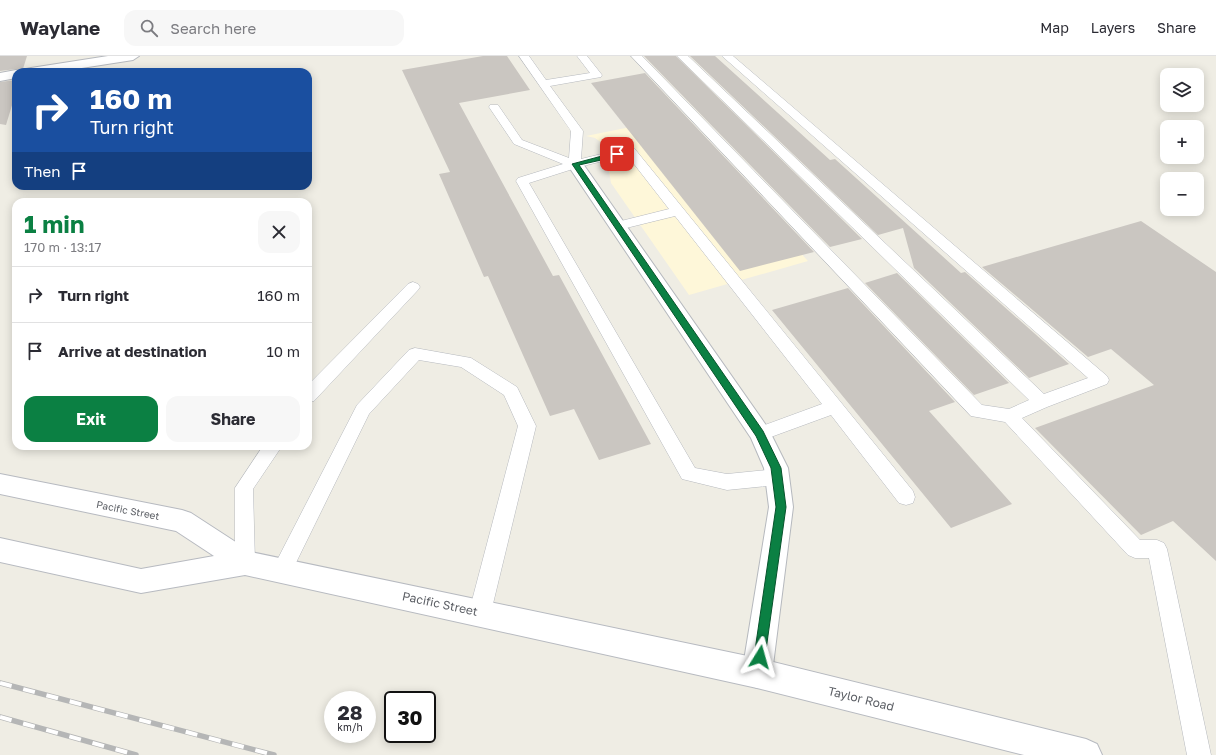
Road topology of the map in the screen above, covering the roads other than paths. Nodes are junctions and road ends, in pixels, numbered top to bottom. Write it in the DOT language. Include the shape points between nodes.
graph roads {
  1 [pos="133,56"];
  2 [pos="524,56"];
  3 [pos="582,56"];
  4 [pos="636,56"];
  5 [pos="682,56"];
  6 [pos="727,56"];
  7 [pos="56,68"];
  8 [pos="12,75"];
  9 [pos="0,77"];
  10 [pos="543,84"];
  11 [pos="494,107"];
  12 [pos="575,164"];
  13 [pos="678,211"];
  14 [pos="618,226"];
  15 [pos="413,287"];
  16 [pos="312,392"];
  17 [pos="1041,402"];
  18 [pos="834,407"];
  19 [pos="1010,416"];
  20 [pos="760,434"];
  21 [pos="270,450"];
  22 [pos="777,477"];
  23 [pos="0,484"];
  24 [pos="906,497"];
  25 [pos="0,550"];
  26 [pos="245,563"];
  27 [pos="282,570"];
  28 [pos="480,612"];
  29 [pos="635,646"];
  30 [pos="757,673"];
  31 [pos="1086,755"];
  32 [pos="1199,755"];
  1 -- 7 [label="main road"];
  2 -- 10 [label="lane"];
  3 -- 10 [label="lane" via="597,74"];
  4 -- 19 [label="lane" via="977,411"];
  5 -- 17 [label="lane"];
  6 -- 17 [label="lane" via="1101,380"];
  8 -- 9 [label="main road"];
  10 -- 12 [label="lane" via="577,131"];
  11 -- 12 [label="lane" via="518,142"];
  12 -- 13 [label="lane" via="630,151"];
  12 -- 14 [label="main road"];
  12 -- 22 [label="lane" via="522,181 689,474 727,482"];
  13 -- 14 [label="lane"];
  13 -- 18 [label="lane"];
  14 -- 20 [label="main road"];
  15 -- 16 [label="lane"];
  17 -- 19 [label="lane"];
  18 -- 20 [label="lane"];
  18 -- 24 [label="lane"];
  19 -- 32 [label="lane" via="1135,549 1157,549"];
  20 -- 22 [label="main road" via="776,468"];
  21 -- 26 [label="lane" via="244,488"];
  22 -- 30 [label="main road" via="781,507"];
  23 -- 26 [label="main road, Pacific Street" via="182,521"];
  25 -- 26 [label="main road, Pacific Street" via="140,581"];
  26 -- 27 [label="main road, Pacific Street"];
  27 -- 28 [label="main road, Pacific Street"];
  27 -- 28 [label="lane" via="363,410 415,354 465,362 511,391 527,426"];
  28 -- 29 [label="main road, Pacific Street"];
  29 -- 30 [label="main road, Taylor Road"];
  30 -- 31 [label="main road, Taylor Road"];
}
